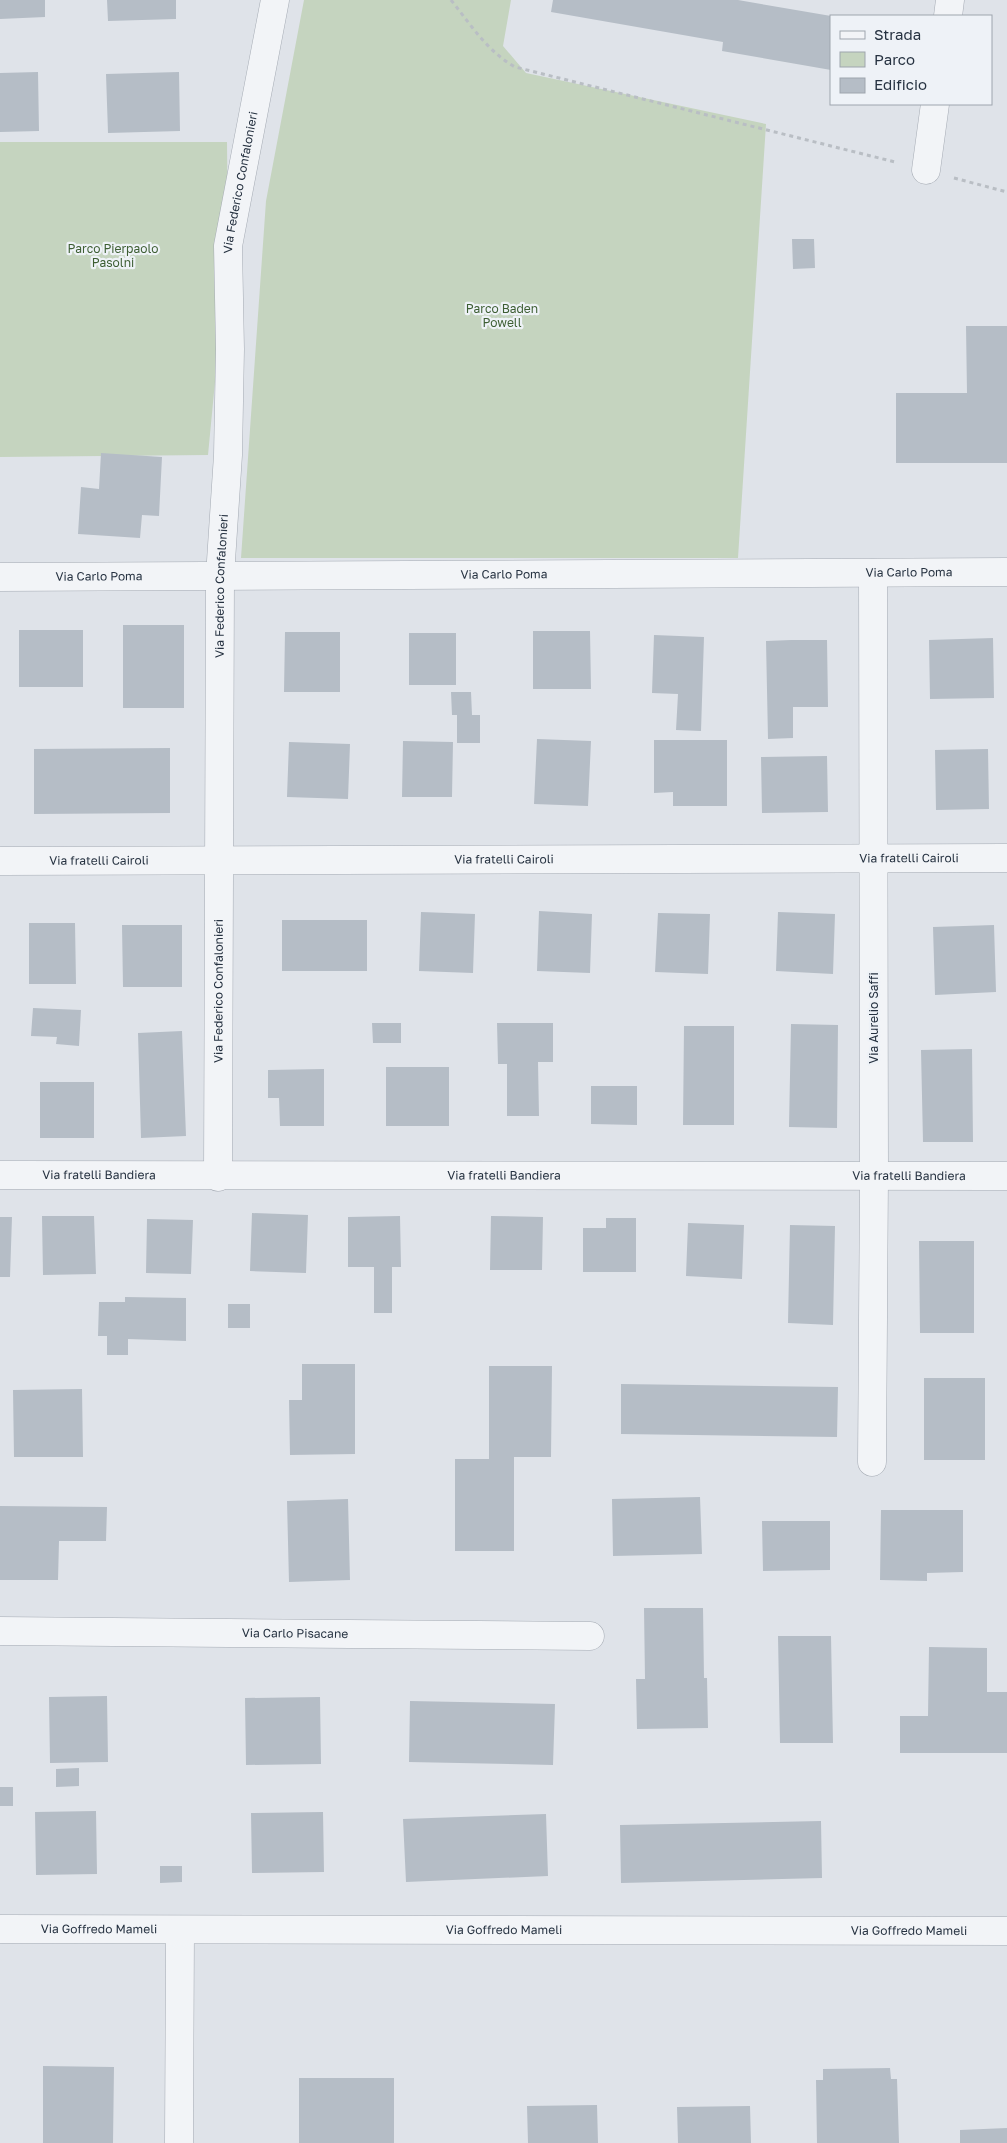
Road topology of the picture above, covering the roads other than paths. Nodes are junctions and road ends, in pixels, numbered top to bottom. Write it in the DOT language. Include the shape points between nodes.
graph roads {
  1 [pos="275,0"];
  2 [pos="950,0"];
  3 [pos="948,15"];
  4 [pos="935,105"];
  5 [pos="926,170"];
  6 [pos="1007,572"];
  7 [pos="873,573"];
  8 [pos="220,576"];
  9 [pos="0,577"];
  10 [pos="874,858"];
  11 [pos="1007,858"];
  12 [pos="220,859"];
  13 [pos="0,861"];
  14 [pos="0,1175"];
  15 [pos="218,1176"];
  16 [pos="874,1176"];
  17 [pos="1007,1176"];
  18 [pos="872,1462"];
  19 [pos="0,1631"];
  20 [pos="590,1636"];
  21 [pos="0,1930"];
  22 [pos="180,1931"];
  23 [pos="1007,1931"];
  24 [pos="178,2143"];
  1 -- 8 [label="street, Via Federico Confalonieri" via="228,246 228,446"];
  2 -- 3 [label="street"];
  4 -- 5 [label="street"];
  6 -- 7 [label="street, Via Carlo Poma"];
  7 -- 8 [label="street, Via Carlo Poma"];
  7 -- 10 [label="street, Via Aurelio Saffi"];
  8 -- 9 [label="street, Via Carlo Poma"];
  8 -- 12 [label="street, Via Federico Confalonieri"];
  10 -- 11 [label="street, Via fratelli Cairoli"];
  10 -- 12 [label="street, Via fratelli Cairoli"];
  10 -- 16 [label="street, Via Aurelio Saffi"];
  12 -- 13 [label="street, Via fratelli Cairoli"];
  12 -- 15 [label="street, Via Federico Confalonieri"];
  14 -- 15 [label="street, Via fratelli Bandiera"];
  15 -- 16 [label="street, Via fratelli Bandiera"];
  16 -- 17 [label="street, Via fratelli Bandiera"];
  16 -- 18 [label="street, Via Aurelio Saffi"];
  19 -- 20 [label="street, Via Carlo Pisacane"];
  21 -- 22 [label="street, Via Goffredo Mameli"];
  22 -- 23 [label="street, Via Goffredo Mameli"];
  22 -- 24 [label="street"];
}
